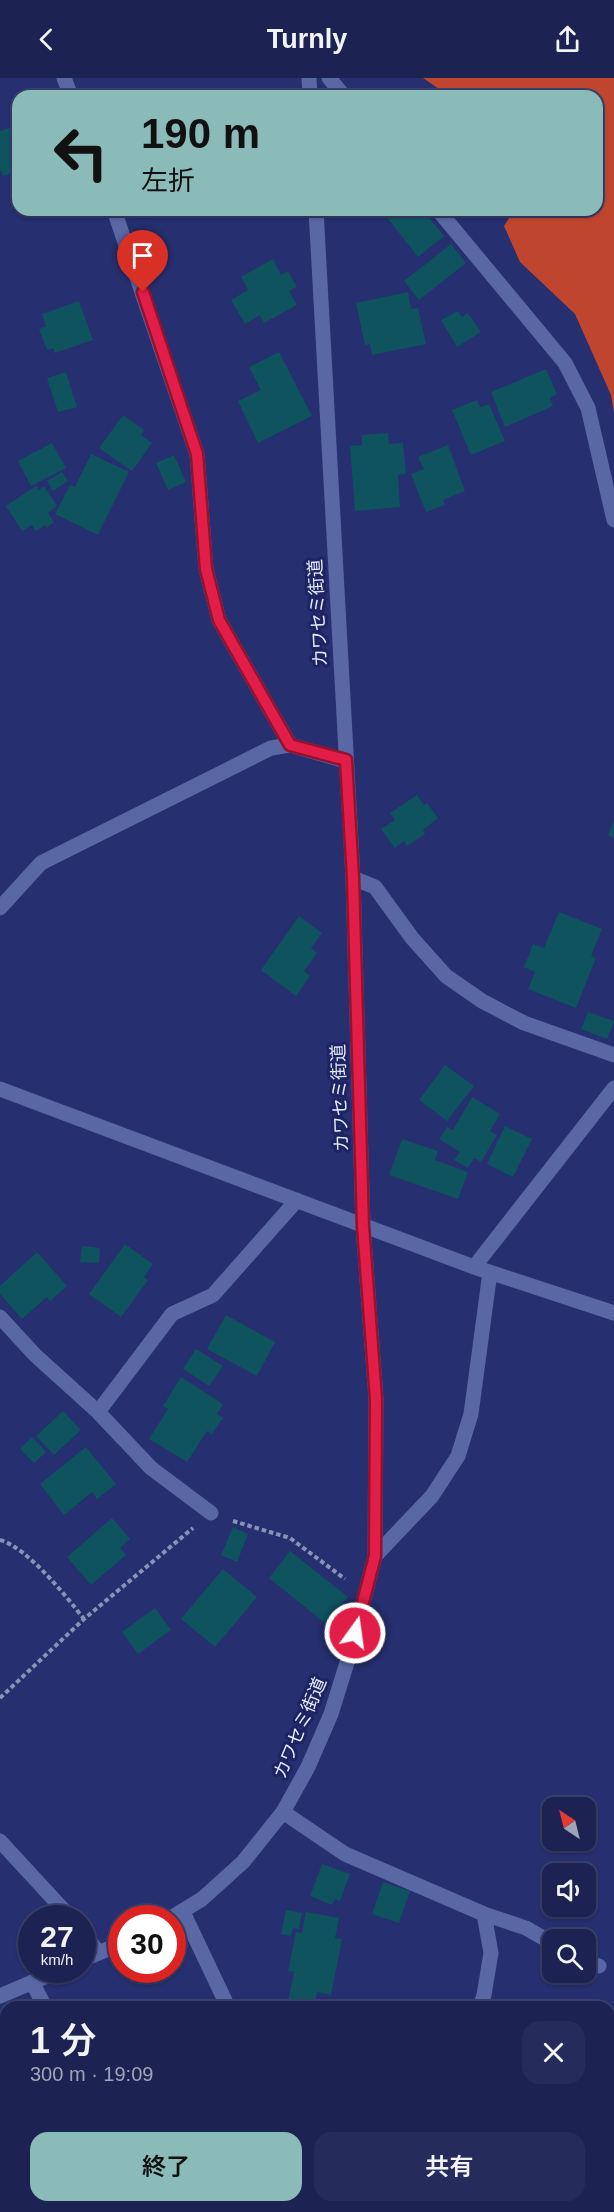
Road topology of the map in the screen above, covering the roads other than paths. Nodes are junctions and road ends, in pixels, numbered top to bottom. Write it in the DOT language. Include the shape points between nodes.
graph roads {
  1 [pos="329,78"];
  2 [pos="339,90"];
  3 [pos="116,216"];
  4 [pos="316,216"];
  5 [pos="443,216"];
  6 [pos="614,520"];
  7 [pos="290,745"];
  8 [pos="346,760"];
  9 [pos="353,878"];
  10 [pos="0,908"];
  11 [pos="614,1055"];
  12 [pos="614,1088"];
  13 [pos="0,1089"];
  14 [pos="297,1200"];
  15 [pos="363,1226"];
  16 [pos="474,1267"];
  17 [pos="490,1272"];
  18 [pos="614,1313"];
  19 [pos="0,1317"];
  20 [pos="98,1412"];
  21 [pos="211,1514"];
  22 [pos="375,1556"];
  23 [pos="283,1812"];
  24 [pos="0,1840"];
  25 [pos="59,1905"];
  26 [pos="186,1909"];
  27 [pos="484,1914"];
  28 [pos="186,1931"];
  29 [pos="542,1937"];
  30 [pos="96,1949"];
  31 [pos="108,1949"];
  32 [pos="99,1953"];
  33 [pos="96,1954"];
  34 [pos="30,1983"];
  35 [pos="33,1983"];
  36 [pos="0,1996"];
  37 [pos="42,2001"];
  38 [pos="225,2001"];
  39 [pos="482,2001"];
  1 -- 2 [label="street"];
  3 -- 7 [label="street" via="197,454 206,569 219,620"];
  4 -- 8 [label="street, カワセミ街道"];
  5 -- 6 [label="street" via="565,363 588,408"];
  7 -- 8 [label="street"];
  7 -- 10 [label="street" via="271,748 41,863"];
  8 -- 9 [label="street, カワセミ街道"];
  9 -- 11 [label="street" via="375,887 446,976 482,1001 524,1023"];
  9 -- 15 [label="street, カワセミ街道"];
  12 -- 16 [label="street"];
  13 -- 14 [label="street"];
  14 -- 15 [label="street"];
  14 -- 20 [label="street" via="213,1295 172,1314"];
  15 -- 16 [label="street"];
  15 -- 22 [label="street, カワセミ街道" via="376,1399"];
  16 -- 17 [label="street"];
  17 -- 18 [label="street"];
  17 -- 22 [label="street" via="471,1414 458,1456 432,1496"];
  19 -- 20 [label="street"];
  20 -- 21 [label="street" via="151,1468"];
  22 -- 23 [label="street, カワセミ街道" via="331,1714"];
  23 -- 26 [label="street, カワセミ街道" via="243,1862"];
  23 -- 27 [label="street" via="345,1854"];
  24 -- 25 [label="street"];
  27 -- 29 [label="street"];
  27 -- 39 [label="street" via="491,1953"];
  28 -- 38 [label="street"];
  30 -- 32 [label="street"];
  31 -- 32 [label="street"];
  32 -- 33 [label="street"];
  34 -- 36 [label="street"];
  35 -- 37 [label="street"];
}
